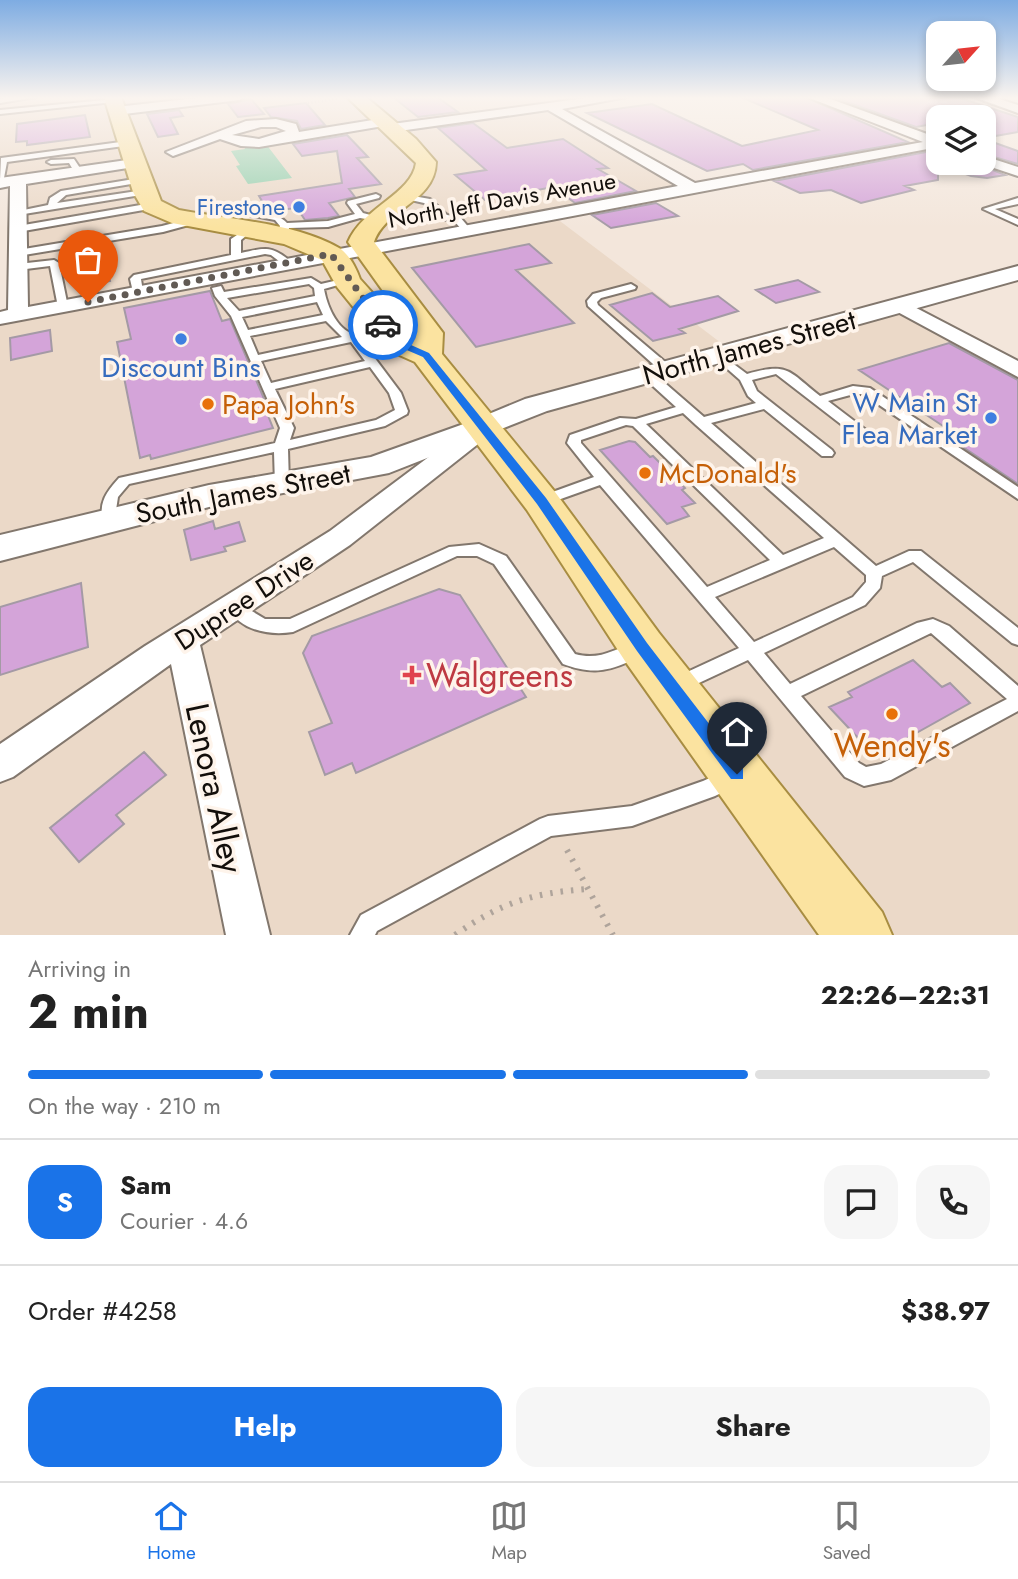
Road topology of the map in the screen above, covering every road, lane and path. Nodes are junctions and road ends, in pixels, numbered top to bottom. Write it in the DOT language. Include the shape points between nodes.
graph roads {
  1 [pos="133,141"];
  2 [pos="208,141"];
  3 [pos="239,141"];
  4 [pos="260,141"];
  5 [pos="406,141"];
  6 [pos="610,141"];
  7 [pos="254,143"];
  8 [pos="926,145"];
  9 [pos="996,164"];
  10 [pos="146,167"];
  11 [pos="1018,172"];
  12 [pos="5,178"];
  13 [pos="693,188"];
  14 [pos="376,196"];
  15 [pos="405,196"];
  16 [pos="1018,201"];
  17 [pos="367,217"];
  18 [pos="18,220"];
  19 [pos="193,221"];
  20 [pos="1018,222"];
  21 [pos="251,223"];
  22 [pos="46,224"];
  23 [pos="467,230"];
  24 [pos="283,231"];
  25 [pos="58,246"];
  26 [pos="364,248"];
  27 [pos="331,254"];
  28 [pos="236,257"];
  29 [pos="18,260"];
  30 [pos="287,263"];
  31 [pos="1018,273"];
  32 [pos="213,277"];
  33 [pos="347,281"];
  34 [pos="631,287"];
  35 [pos="138,292"];
  36 [pos="319,293"];
  37 [pos="220,296"];
  38 [pos="901,306"];
  39 [pos="63,307"];
  40 [pos="236,315"];
  41 [pos="9,317"];
  42 [pos="330,317"];
  43 [pos="389,332"];
  44 [pos="244,334"];
  45 [pos="355,338"];
  46 [pos="426,355"];
  47 [pos="719,356"];
  48 [pos="254,359"];
  49 [pos="372,363"];
  50 [pos="1018,370"];
  51 [pos="657,372"];
  52 [pos="745,378"];
  53 [pos="268,387"];
  54 [pos="819,400"];
  55 [pos="765,404"];
  56 [pos="685,408"];
  57 [pos="701,422"];
  58 [pos="637,423"];
  59 [pos="483,428"];
  60 [pos="869,439"];
  61 [pos="281,446"];
  62 [pos="827,453"];
  63 [pos="603,479"];
  64 [pos="282,485"];
  65 [pos="1018,494"];
  66 [pos="541,501"];
  67 [pos="109,519"];
  68 [pos="835,540"];
  69 [pos="0,548"];
  70 [pos="781,562"];
  71 [pos="874,573"];
  72 [pos="704,595"];
  73 [pos="235,607"];
  74 [pos="1018,638"];
  75 [pos="183,641"];
  76 [pos="642,647"];
  77 [pos="753,650"];
  78 [pos="672,687"];
  79 [pos="789,693"];
  80 [pos="1018,697"];
  81 [pos="1018,702"];
  82 [pos="0,765"];
  83 [pos="737,774"];
  84 [pos="567,850"];
  85 [pos="587,888"];
  86 [pos="248,935"];
  87 [pos="362,935"];
  88 [pos="455,935"];
  89 [pos="612,935"];
  90 [pos="859,935"];
  1 -- 10 [label="main road"];
  2 -- 10 [label="street"];
  3 -- 7 [label="street"];
  4 -- 7 [label="street"];
  5 -- 15 [label="main road" via="427,168"];
  6 -- 13 [label="street"];
  7 -- 10 [label="street"];
  8 -- 13 [label="street, North Jeff Davis Avenue"];
  9 -- 11 [label="street"];
  10 -- 12 [label="street"];
  10 -- 12 [label="lane" via="21,157 4,160"];
  10 -- 18 [label="lane"];
  10 -- 19 [label="main road" via="172,216"];
  10 -- 22 [label="lane"];
  12 -- 18 [label="street"];
  13 -- 23 [label="street, North Jeff Davis Avenue"];
  14 -- 17 [label="lane" via="351,203"];
  15 -- 17 [label="main road"];
  15 -- 23 [label="lane" via="427,201"];
  16 -- 20 [label="lane" via="987,209"];
  17 -- 24 [label="lane"];
  17 -- 26 [label="main road"];
  18 -- 22 [label="lane"];
  18 -- 29 [label="street"];
  19 -- 21 [label="main road"];
  19 -- 25 [label="lane"];
  21 -- 24 [label="main road"];
  21 -- 28 [label="lane" via="236,239"];
  22 -- 25 [label="lane" via="48,244"];
  23 -- 26 [label="street, North Jeff Davis Avenue"];
  24 -- 27 [label="main road"];
  25 -- 29 [label="lane"];
  26 -- 27 [label="street, North Jeff Davis Avenue"];
  26 -- 46 [label="main road" via="428,333"];
  27 -- 30 [label="street, North Jeff Davis Avenue"];
  27 -- 33 [label="main road"];
  28 -- 30 [label="lane" via="274,252"];
  28 -- 35 [label="lane" via="138,276"];
  29 -- 39 [label="lane" via="54,262"];
  29 -- 41 [label="street"];
  30 -- 32 [label="street, North Jeff Davis Avenue"];
  31 -- 38 [label="street, North James Street"];
  32 -- 35 [label="street, North Jeff Davis Avenue"];
  32 -- 37 [label="lane"];
  33 -- 36 [label="lane"];
  33 -- 43 [label="main road"];
  34 -- 51 [label="lane" via="597,296 593,306"];
  35 -- 39 [label="street, North Jeff Davis Avenue"];
  36 -- 37 [label="lane" via="311,281"];
  36 -- 40 [label="lane"];
  36 -- 42 [label="lane"];
  37 -- 40 [label="lane"];
  38 -- 47 [label="street, North James Street"];
  38 -- 50 [label="street"];
  39 -- 41 [label="street, North Jeff Davis Avenue"];
  40 -- 44 [label="lane"];
  42 -- 44 [label="lane"];
  42 -- 45 [label="lane" via="336,329"];
  43 -- 45 [label="lane"];
  43 -- 46 [label="main road" via="399,343"];
  44 -- 48 [label="lane"];
  45 -- 48 [label="lane"];
  45 -- 49 [label="lane"];
  46 -- 59 [label="main road"];
  47 -- 51 [label="street, North James Street"];
  47 -- 52 [label="lane"];
  48 -- 53 [label="lane"];
  49 -- 53 [label="lane"];
  49 -- 61 [label="lane" via="395,393 402,411 380,423"];
  51 -- 56 [label="lane"];
  51 -- 59 [label="street, North James Street" via="536,405"];
  52 -- 54 [label="lane" via="777,370"];
  52 -- 55 [label="lane" via="746,386"];
  53 -- 61 [label="lane" via="287,428"];
  54 -- 60 [label="lane"];
  54 -- 65 [label="lane" via="866,391"];
  55 -- 57 [label="lane"];
  55 -- 62 [label="lane"];
  56 -- 57 [label="lane"];
  56 -- 58 [label="lane"];
  57 -- 68 [label="lane"];
  58 -- 63 [label="lane" via="625,421 594,429 579,435 574,443"];
  58 -- 70 [label="lane"];
  59 -- 64 [label="street, South James Street" via="377,466"];
  59 -- 66 [label="main road"];
  59 -- 73 [label="street, Dupree Drive" via="340,538"];
  61 -- 64 [label="lane"];
  61 -- 67 [label="lane" via="124,481 111,496"];
  63 -- 66 [label="lane"];
  63 -- 72 [label="lane"];
  64 -- 67 [label="street, South James Street"];
  66 -- 76 [label="main road"];
  67 -- 69 [label="street, South James Street"];
  68 -- 70 [label="lane"];
  68 -- 71 [label="lane"];
  70 -- 72 [label="lane"];
  71 -- 74 [label="lane" via="915,555"];
  71 -- 77 [label="lane" via="874,584 859,601"];
  72 -- 77 [label="lane"];
  73 -- 75 [label="street, Dupree Drive"];
  73 -- 76 [label="lane" via="258,625 293,625 455,551 479,550 500,560 569,659 587,666 603,665"];
  75 -- 82 [label="street, Dupree Drive"];
  75 -- 86 [label="street, Lenora Alley"];
  76 -- 78 [label="main road"];
  77 -- 78 [label="lane"];
  77 -- 79 [label="lane"];
  78 -- 83 [label="main road"];
  79 -- 80 [label="lane" via="933,626"];
  79 -- 81 [label="lane" via="864,778 884,773"];
  83 -- 87 [label="lane" via="632,816 548,826 369,923"];
  83 -- 90 [label="main road"];
  84 -- 85 [label="path"];
  85 -- 88 [label="path" via="530,893 487,911"];
  85 -- 89 [label="path"];
}
